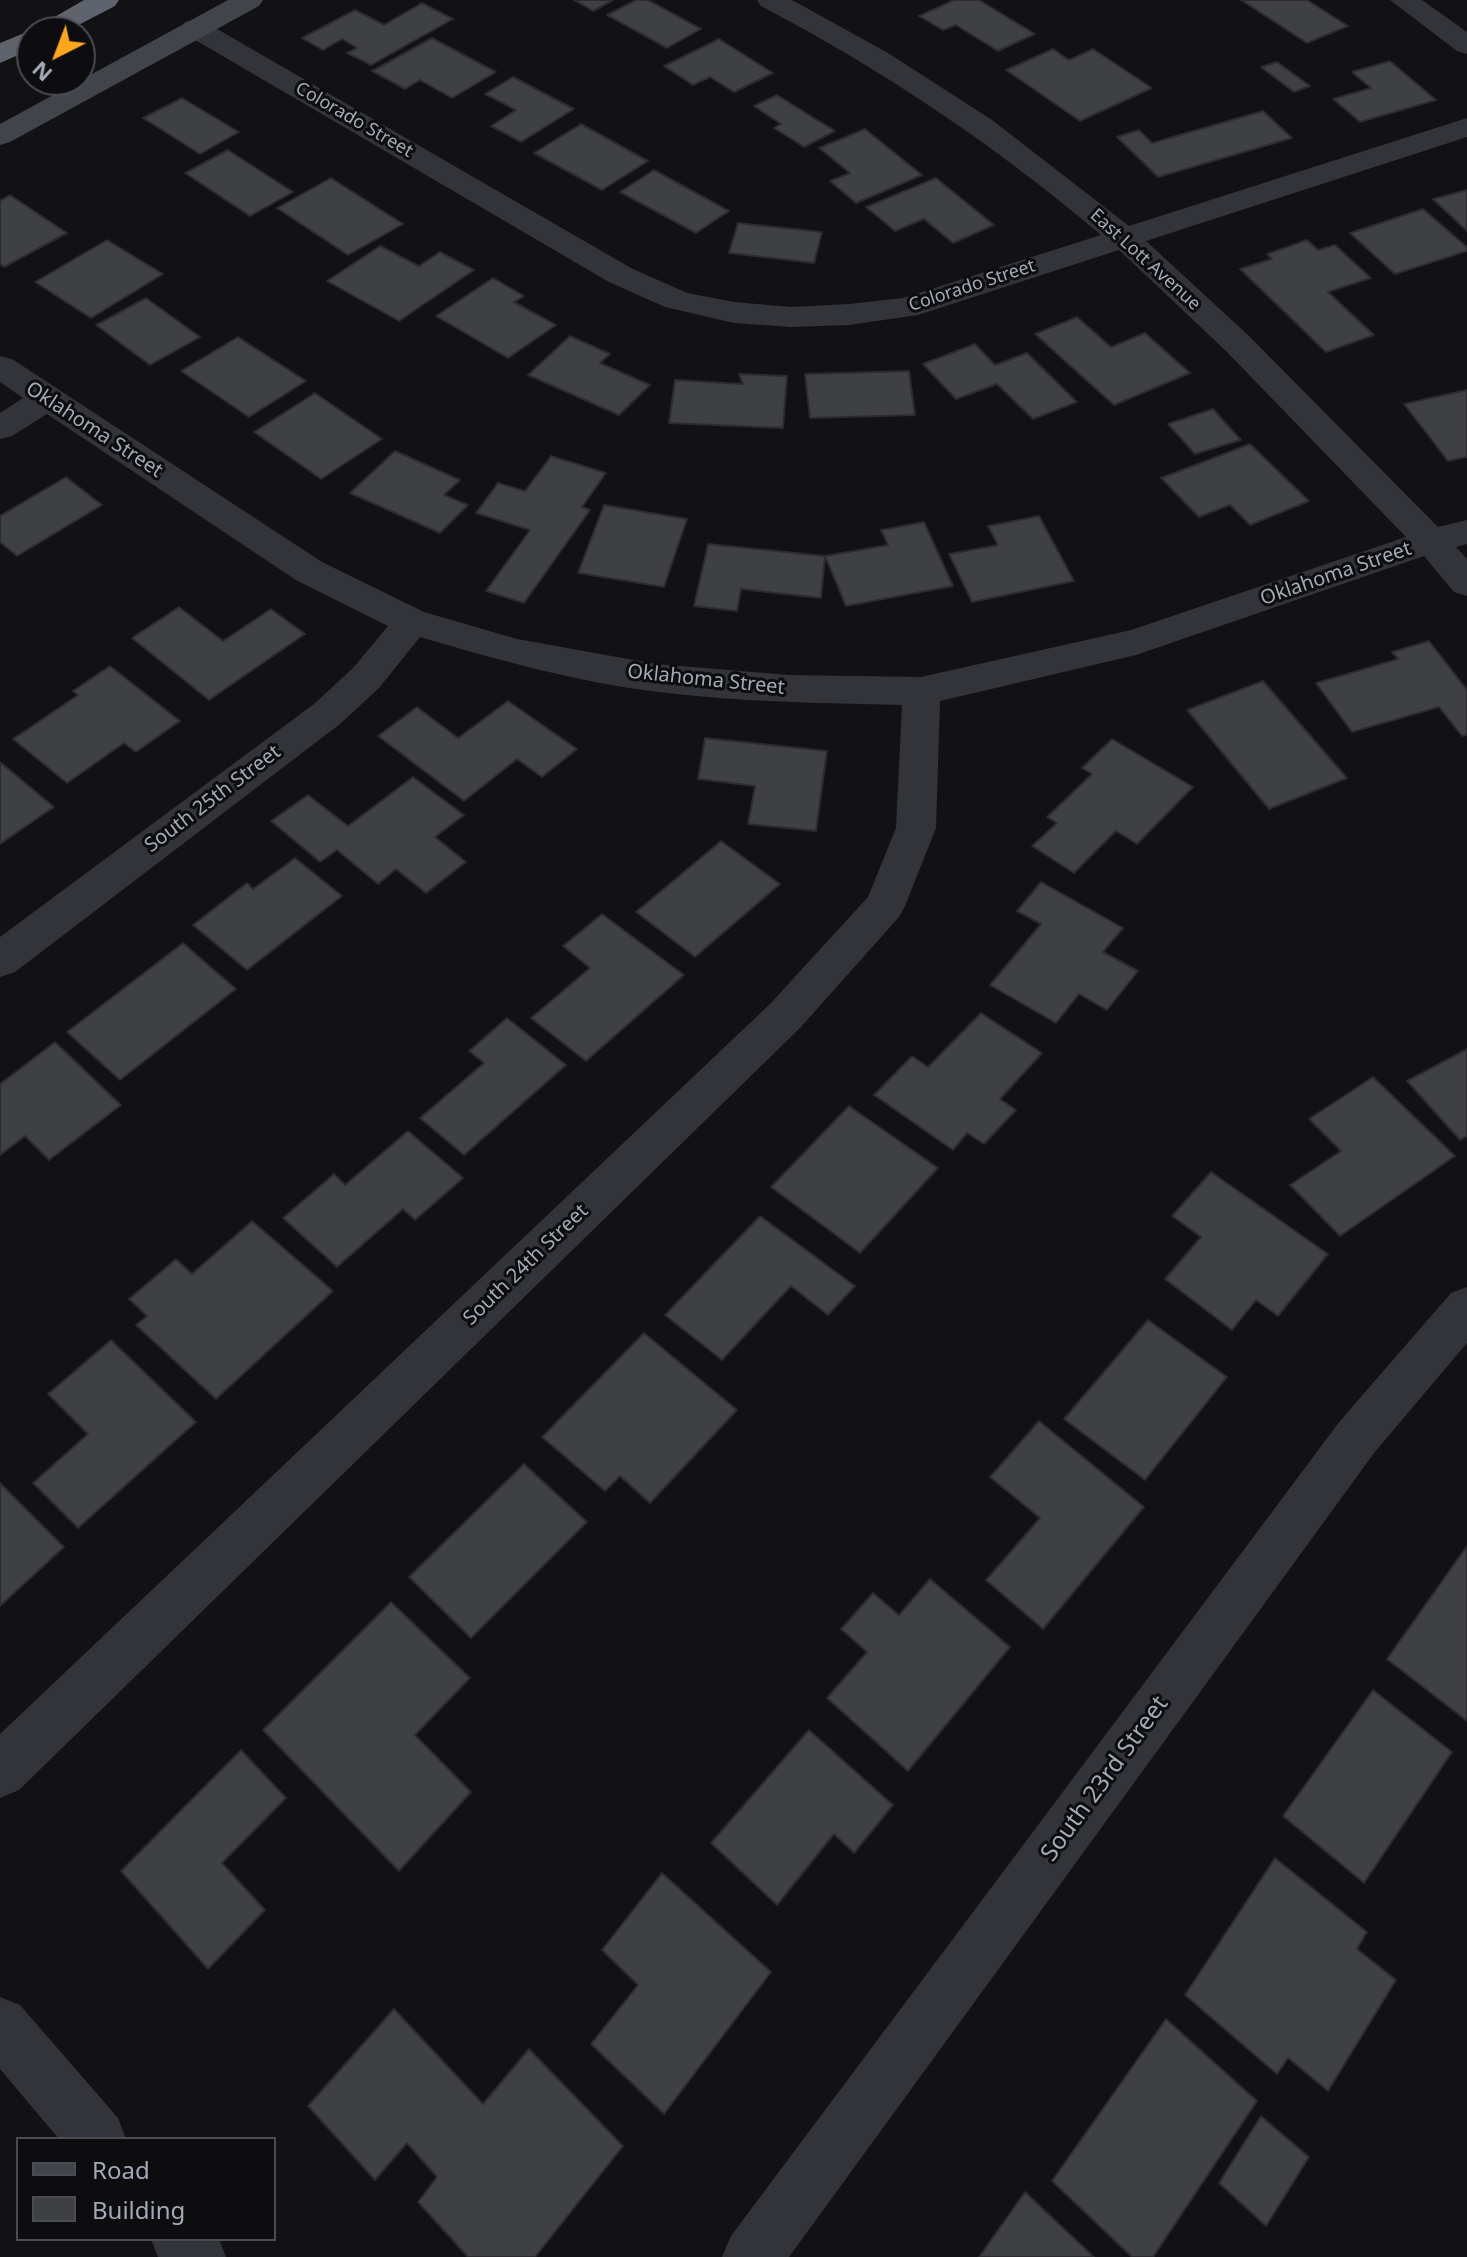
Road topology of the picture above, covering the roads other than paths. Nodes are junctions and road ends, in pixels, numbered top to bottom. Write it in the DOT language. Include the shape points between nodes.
graph roads {
  1 [pos="105,0"];
  2 [pos="249,0"];
  3 [pos="771,0"];
  4 [pos="1404,0"];
  5 [pos="74,16"];
  6 [pos="195,28"];
  7 [pos="1467,45"];
  8 [pos="1467,127"];
  9 [pos="0,136"];
  10 [pos="1122,236"];
  11 [pos="0,367"];
  12 [pos="46,399"];
  13 [pos="0,428"];
  14 [pos="1467,532"];
  15 [pos="1431,541"];
  16 [pos="1467,583"];
  17 [pos="412,622"];
  18 [pos="921,691"];
  19 [pos="0,960"];
  20 [pos="1467,1308"];
  21 [pos="0,1771"];
  22 [pos="0,2025"];
  23 [pos="95,2137"];
  24 [pos="183,2241"];
  25 [pos="196,2257"];
  26 [pos="752,2257"];
  1 -- 5 [label="highway"];
  2 -- 6 [label="street"];
  3 -- 10 [label="street, East Lott Avenue" via="935,95"];
  4 -- 7 [label="street"];
  6 -- 9 [label="street"];
  6 -- 10 [label="street, Colorado Street" via="620,275 674,300 737,314 837,317 907,308"];
  8 -- 10 [label="street, Colorado Street"];
  10 -- 15 [label="street, East Lott Avenue"];
  11 -- 12 [label="street, Oklahoma Street"];
  12 -- 13 [label="street"];
  12 -- 17 [label="street, Oklahoma Street" via="309,571"];
  14 -- 15 [label="street, Oklahoma Street"];
  15 -- 16 [label="street, East Lott Avenue"];
  15 -- 18 [label="street, Oklahoma Street" via="1136,642"];
  17 -- 18 [label="street, Oklahoma Street" via="517,652 656,678 789,689"];
  17 -- 19 [label="street, South 25th Street" via="366,678 327,714"];
  18 -- 21 [label="street, South 24th Street" via="916,828 885,906 785,1016"];
  20 -- 26 [label="street, South 23rd Street" via="1357,1437"];
  22 -- 23 [label="street"];
  24 -- 25 [label="street"];
}
